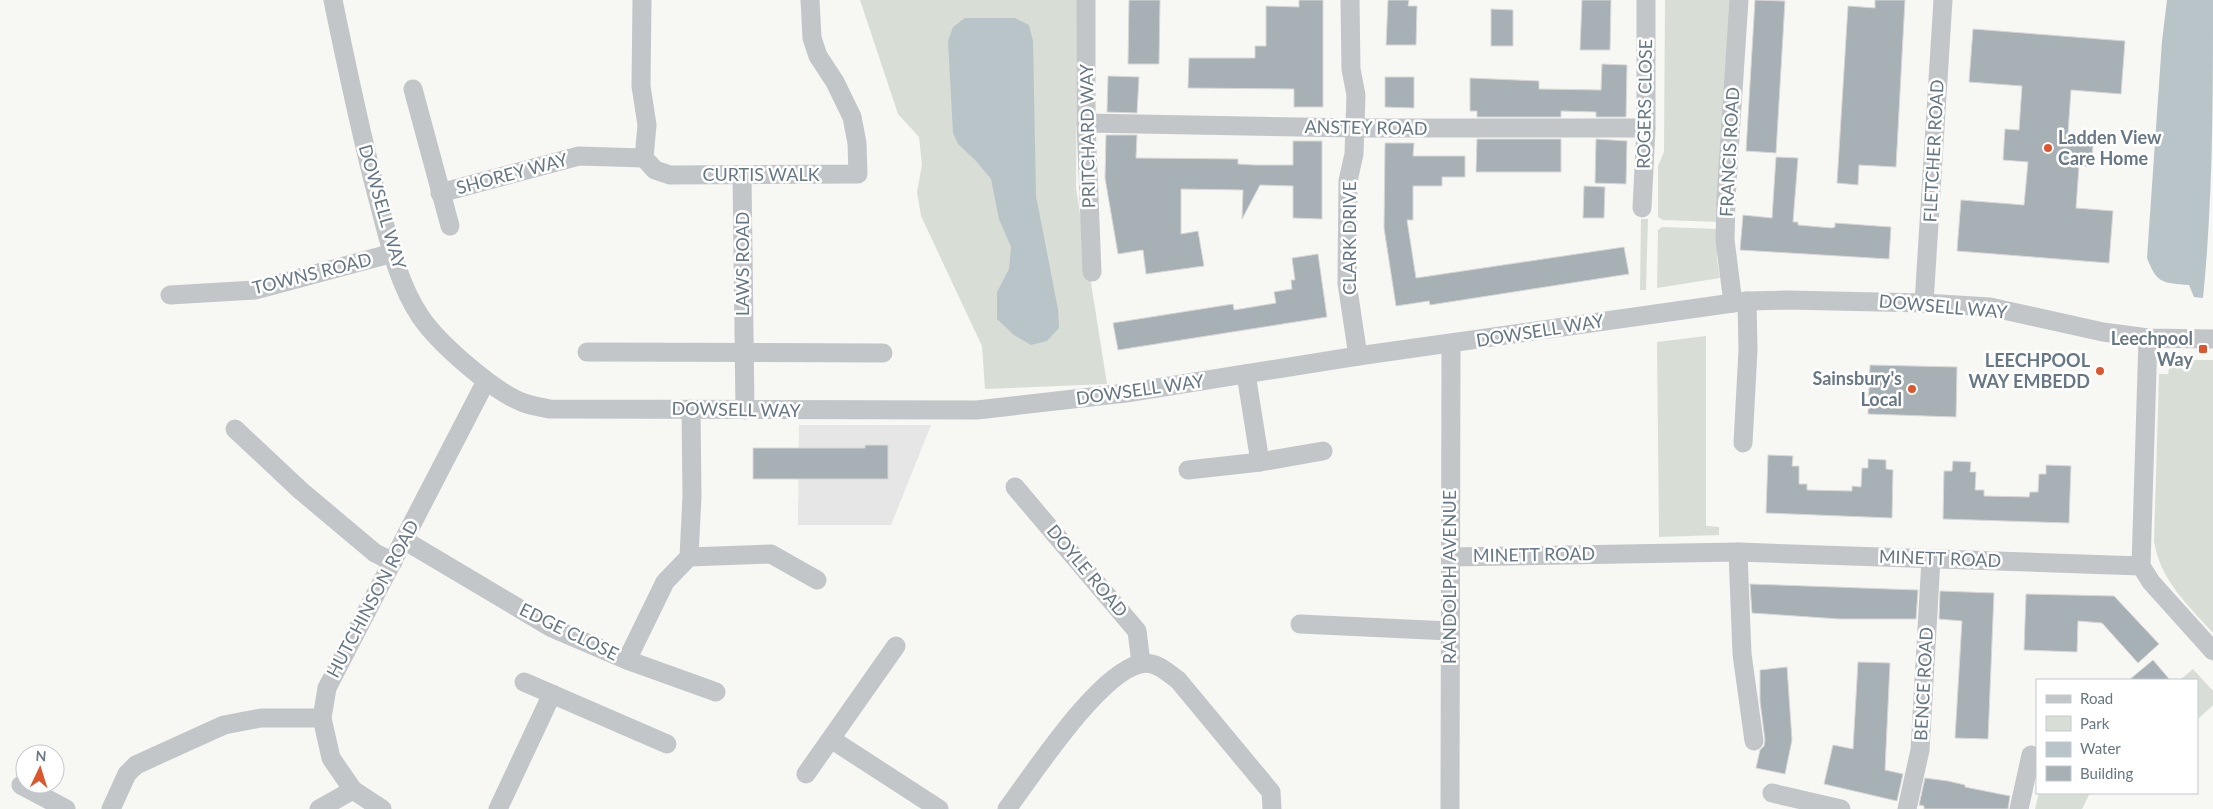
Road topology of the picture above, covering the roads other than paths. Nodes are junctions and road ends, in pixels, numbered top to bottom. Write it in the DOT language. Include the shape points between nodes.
graph roads {
  1 [pos="333,0"];
  2 [pos="642,0"];
  3 [pos="810,0"];
  4 [pos="1086,0"];
  5 [pos="1350,0"];
  6 [pos="1646,0"];
  7 [pos="1739,0"];
  8 [pos="1943,0"];
  9 [pos="413,89"];
  10 [pos="1086,123"];
  11 [pos="1355,128"];
  12 [pos="1646,128"];
  13 [pos="644,158"];
  14 [pos="742,175"];
  15 [pos="440,193"];
  16 [pos="1642,208"];
  17 [pos="450,226"];
  18 [pos="393,253"];
  19 [pos="1092,272"];
  20 [pos="170,295"];
  21 [pos="1740,302"];
  22 [pos="1924,302"];
  23 [pos="2148,338"];
  24 [pos="2213,339"];
  25 [pos="1451,344"];
  26 [pos="587,352"];
  27 [pos="744,352"];
  28 [pos="882,353"];
  29 [pos="1358,356"];
  30 [pos="1246,374"];
  31 [pos="486,381"];
  32 [pos="691,410"];
  33 [pos="745,410"];
  34 [pos="235,429"];
  35 [pos="1743,443"];
  36 [pos="1323,451"];
  37 [pos="1260,462"];
  38 [pos="1188,470"];
  39 [pos="1015,487"];
  40 [pos="404,540"];
  41 [pos="1738,552"];
  42 [pos="690,557"];
  43 [pos="1450,557"];
  44 [pos="1931,558"];
  45 [pos="393,562"];
  46 [pos="2142,566"];
  47 [pos="817,580"];
  48 [pos="1300,624"];
  49 [pos="1450,631"];
  50 [pos="896,646"];
  51 [pos="2213,651"];
  52 [pos="627,660"];
  53 [pos="1141,663"];
  54 [pos="524,682"];
  55 [pos="716,692"];
  56 [pos="552,694"];
  57 [pos="322,718"];
  58 [pos="831,739"];
  59 [pos="1754,741"];
  60 [pos="668,744"];
  61 [pos="2031,755"];
  62 [pos="806,774"];
  63 [pos="354,790"];
  64 [pos="38,794"];
  65 [pos="1772,794"];
  66 [pos="66,809"];
  67 [pos="111,809"];
  68 [pos="319,809"];
  69 [pos="382,809"];
  70 [pos="498,809"];
  71 [pos="938,809"];
  72 [pos="1007,809"];
  73 [pos="1272,809"];
  74 [pos="1450,809"];
  75 [pos="1841,809"];
  76 [pos="1907,809"];
  77 [pos="2019,809"];
  1 -- 18 [label="street, DOWSELL WAY" via="359,127"];
  2 -- 13 [label="street" via="641,86 647,125"];
  3 -- 14 [label="street, CURTIS WALK" via="812,38 818,56 852,117 858,174"];
  4 -- 10 [label="street, PRITCHARD WAY"];
  5 -- 11 [label="street, CLARK DRIVE"];
  6 -- 12 [label="street, ROGERS CLOSE"];
  7 -- 21 [label="street, FRANCIS ROAD" via="1725,240"];
  8 -- 22 [label="street, FLETCHER ROAD"];
  9 -- 15 [label="street, SHOREY WAY"];
  10 -- 11 [label="street, ANSTEY ROAD"];
  10 -- 19 [label="street, PRITCHARD WAY"];
  11 -- 12 [label="street, ANSTEY ROAD"];
  11 -- 29 [label="street, CLARK DRIVE" via="1348,181 1347,283"];
  12 -- 16 [label="street, ROGERS CLOSE"];
  13 -- 14 [label="street, CURTIS WALK" via="655,170 670,175"];
  13 -- 15 [label="street, SHOREY WAY" via="579,156"];
  14 -- 27 [label="street, LAWS ROAD"];
  15 -- 17 [label="street, SHOREY WAY"];
  18 -- 20 [label="street, TOWNS ROAD" via="255,290"];
  18 -- 31 [label="street, DOWSELL WAY" via="420,316"];
  21 -- 22 [label="street, DOWSELL WAY"];
  21 -- 25 [label="street, DOWSELL WAY"];
  21 -- 35 [label="street, FRANCIS ROAD" via="1748,350"];
  22 -- 23 [label="street, DOWSELL WAY" via="1990,308"];
  23 -- 24 [label="street, DOWSELL WAY"];
  23 -- 46 [label="street"];
  25 -- 29 [label="street, DOWSELL WAY"];
  25 -- 43 [label="street, RANDOLPH AVENUE"];
  26 -- 27 [label="street"];
  27 -- 28 [label="street"];
  27 -- 33 [label="street, LAWS ROAD"];
  29 -- 30 [label="street, DOWSELL WAY"];
  30 -- 33 [label="street, DOWSELL WAY" via="1126,393 977,410"];
  30 -- 37 [label="street"];
  31 -- 32 [label="street, DOWSELL WAY" via="523,403 549,409"];
  31 -- 40 [label="street, HUTCHINSON ROAD"];
  32 -- 33 [label="street, DOWSELL WAY"];
  32 -- 42 [label="street"];
  34 -- 45 [label="street" via="375,553"];
  36 -- 37 [label="street"];
  37 -- 38 [label="street"];
  39 -- 53 [label="street, DOYLE ROAD" via="1137,631"];
  40 -- 45 [label="street, HUTCHINSON ROAD"];
  40 -- 52 [label="street, EDGE CLOSE" via="552,628"];
  41 -- 43 [label="street, MINETT ROAD"];
  41 -- 44 [label="street, MINETT ROAD"];
  41 -- 59 [label="street" via="1742,654"];
  42 -- 47 [label="street" via="771,554"];
  42 -- 52 [label="street" via="665,582"];
  43 -- 49 [label="street, RANDOLPH AVENUE"];
  44 -- 46 [label="street, MINETT ROAD"];
  44 -- 76 [label="street, BENCE ROAD" via="1920,750"];
  45 -- 57 [label="street, HUTCHINSON ROAD" via="327,688"];
  46 -- 51 [label="street" via="2150,582"];
  48 -- 49 [label="street"];
  49 -- 74 [label="street, RANDOLPH AVENUE"];
  50 -- 58 [label="street"];
  52 -- 55 [label="street, EDGE CLOSE"];
  53 -- 72 [label="street" via="1118,674 1083,707"];
  53 -- 73 [label="street" via="1160,666 1178,680 1271,792"];
  54 -- 56 [label="street"];
  56 -- 60 [label="street"];
  56 -- 70 [label="street"];
  57 -- 63 [label="street, HUTCHINSON ROAD" via="331,758"];
  57 -- 67 [label="street" via="260,718 224,724 136,766 127,774"];
  58 -- 62 [label="street"];
  58 -- 71 [label="street"];
  61 -- 77 [label="street"];
  63 -- 68 [label="street"];
  63 -- 69 [label="street, HUTCHINSON ROAD"];
  64 -- 66 [label="street"];
  65 -- 75 [label="street"];
}
